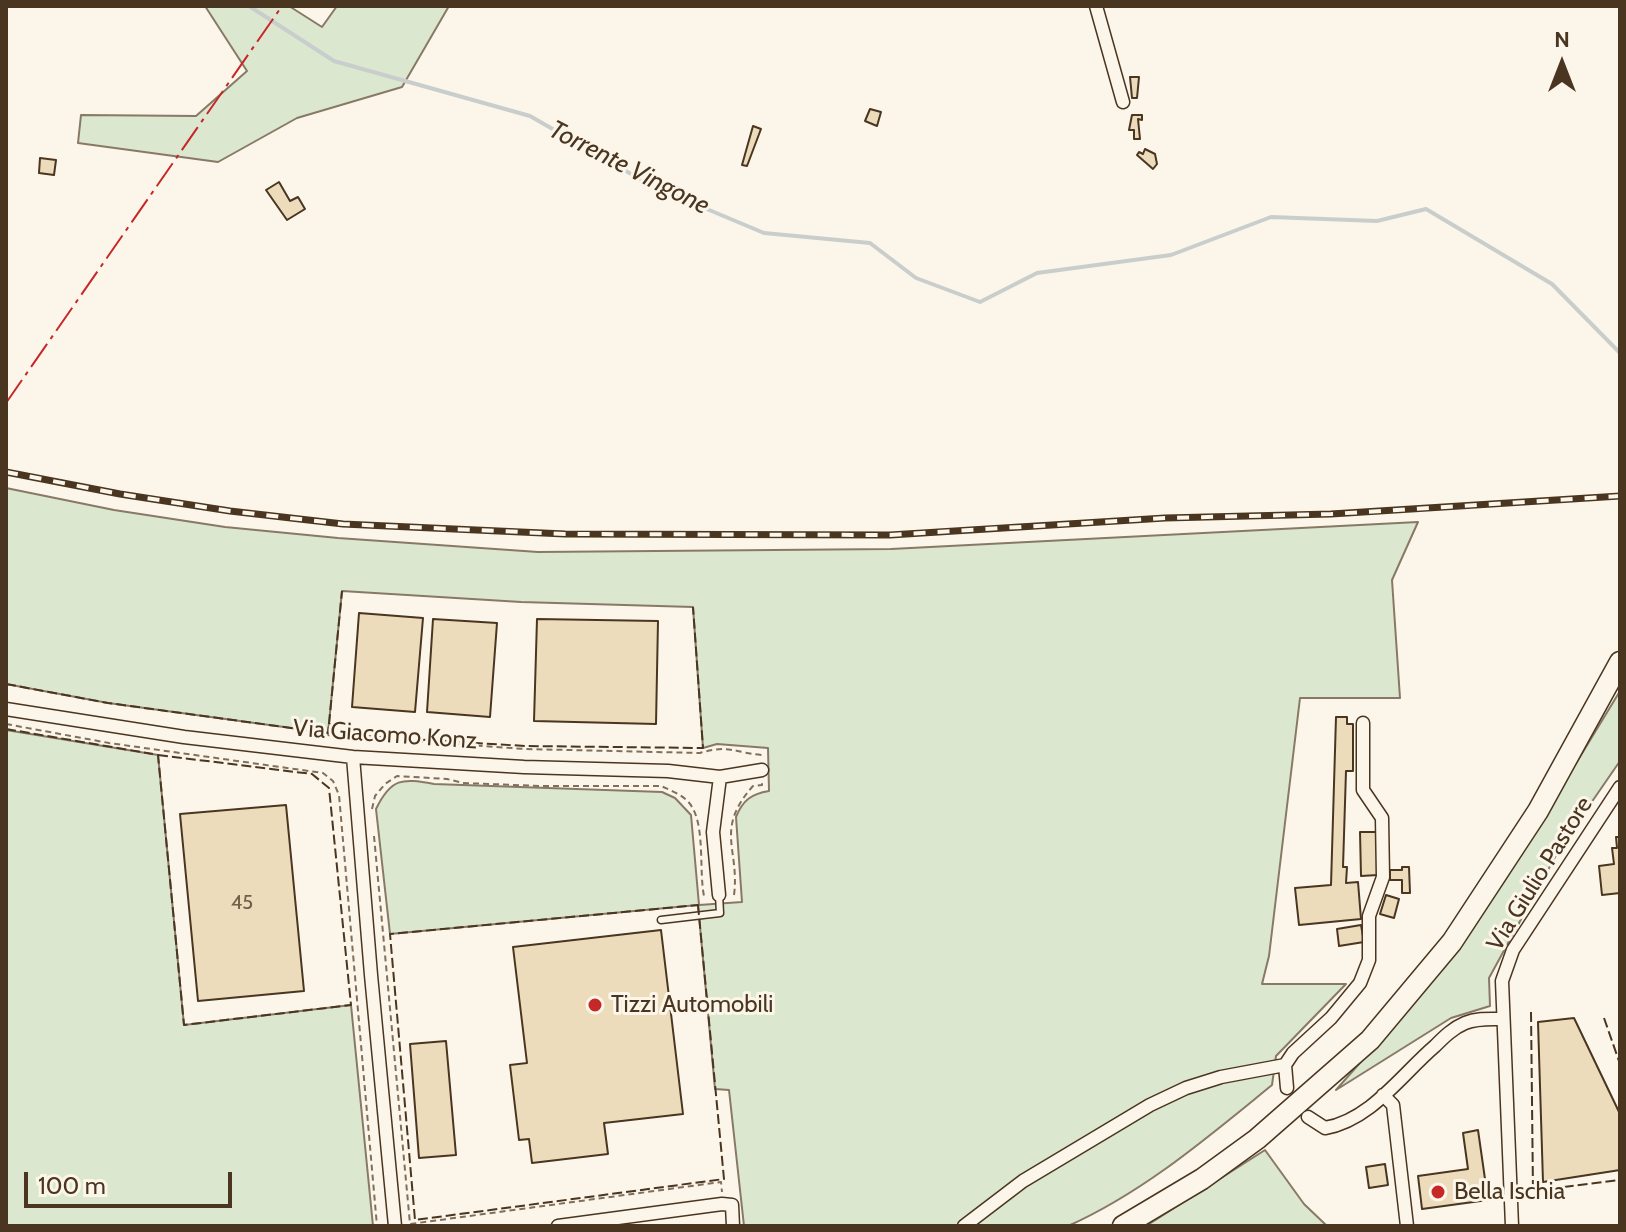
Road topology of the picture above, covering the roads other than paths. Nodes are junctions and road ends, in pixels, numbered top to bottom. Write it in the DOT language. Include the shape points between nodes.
graph roads {
  1 [pos="1096,6"];
  2 [pos="1123,102"];
  3 [pos="1620,662"];
  4 [pos="6,709"];
  5 [pos="1363,723"];
  6 [pos="353,757"];
  7 [pos="762,770"];
  8 [pos="720,777"];
  9 [pos="1620,787"];
  10 [pos="719,895"];
  11 [pos="661,920"];
  12 [pos="1502,1019"];
  13 [pos="1285,1065"];
  14 [pos="1287,1088"];
  15 [pos="1383,1095"];
  16 [pos="1308,1117"];
  17 [pos="395,1226"];
  18 [pos="558,1226"];
  19 [pos="733,1226"];
  20 [pos="964,1226"];
  21 [pos="1123,1226"];
  22 [pos="1407,1226"];
  23 [pos="1512,1226"];
  1 -- 2 [label="street"];
  3 -- 21 [label="main road" via="1538,811 1452,942 1370,1040 1257,1139"];
  4 -- 6 [label="street, Via Giacomo Konz"];
  5 -- 13 [label="street" via="1363,790 1382,818 1383,877 1369,916 1369,960 1360,983"];
  6 -- 8 [label="street, Via Giacomo Konz"];
  6 -- 17 [label="street"];
  7 -- 8 [label="street, Via Giacomo Konz"];
  8 -- 10 [label="street" via="713,832"];
  9 -- 12 [label="street, Via Giulio Pastore" via="1513,950 1502,981"];
  10 -- 11 [label="lane" via="720,913"];
  12 -- 15 [label="street" via="1455,1028"];
  12 -- 23 [label="street, Via Giulio Pastore"];
  13 -- 14 [label="street"];
  13 -- 20 [label="street" via="1221,1077 1150,1105 1023,1181"];
  15 -- 16 [label="street" via="1340,1125 1325,1128"];
  15 -- 22 [label="street" via="1393,1105"];
  18 -- 19 [label="street" via="722,1204 732,1205"];
}
